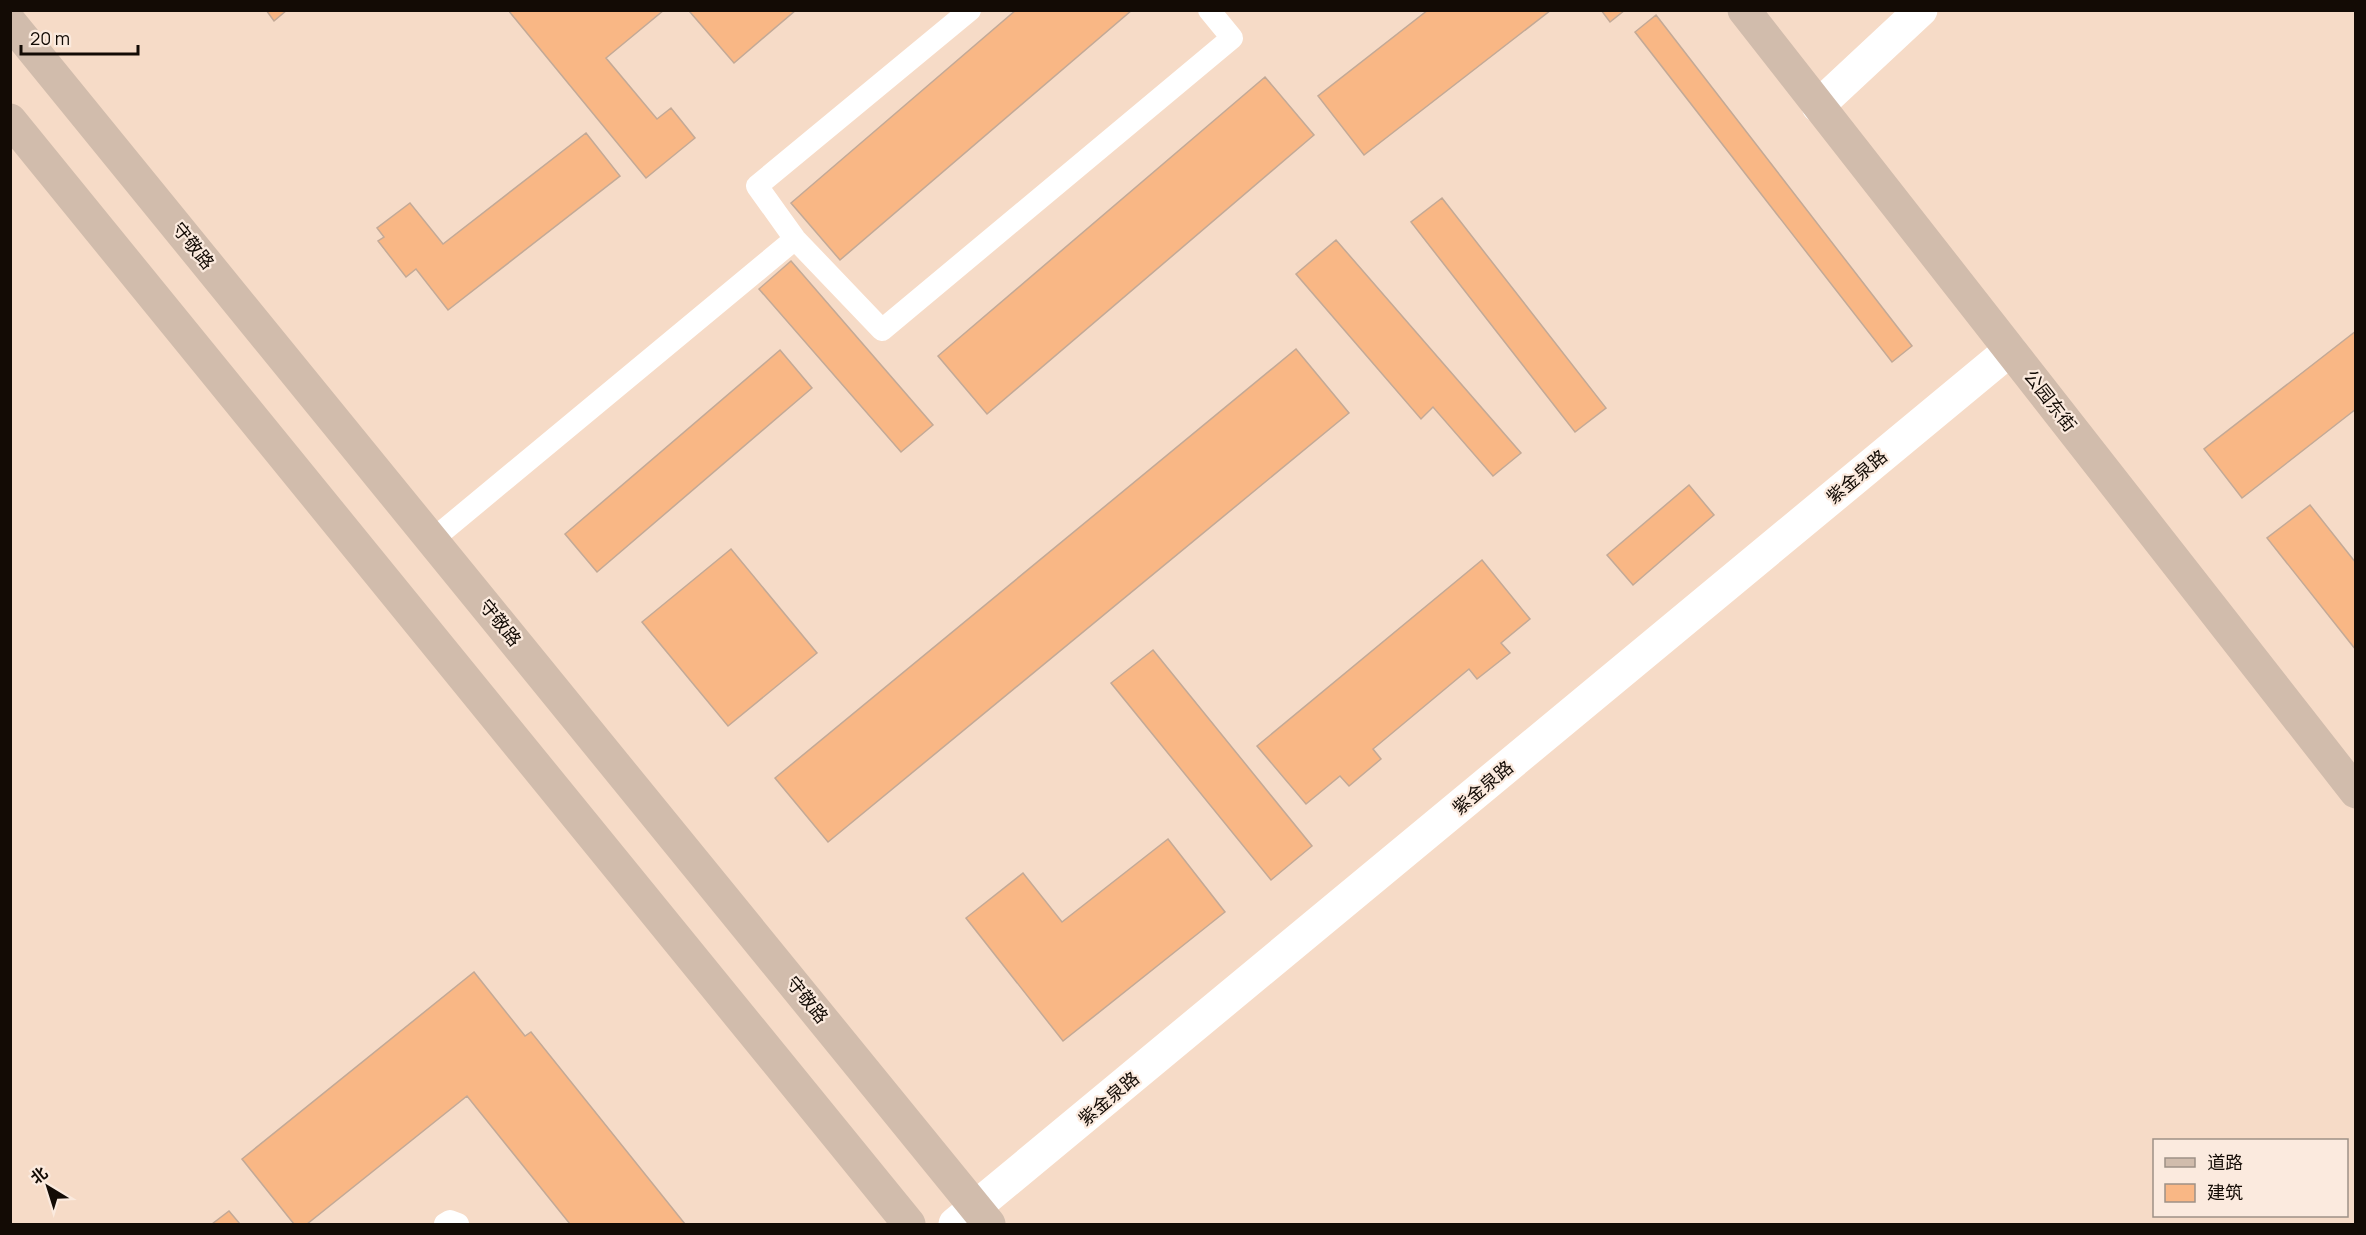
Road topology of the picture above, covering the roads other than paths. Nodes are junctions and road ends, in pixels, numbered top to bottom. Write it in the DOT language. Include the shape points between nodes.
graph roads {
  1 [pos="970,10"];
  2 [pos="1209,10"];
  3 [pos="1744,10"];
  4 [pos="1921,10"];
  5 [pos="10,22"];
  6 [pos="1818,106"];
  7 [pos="10,120"];
  8 [pos="795,239"];
  9 [pos="2010,350"];
  10 [pos="432,540"];
  11 [pos="2355,792"];
  12 [pos="974,1219"];
  13 [pos="445,1224"];
  14 [pos="458,1224"];
  15 [pos="909,1224"];
  1 -- 8 [label="lane" via="757,186"];
  2 -- 8 [label="lane" via="1232,38 882,330"];
  3 -- 6 [label="main road, 公园东街"];
  4 -- 6 [label="street"];
  5 -- 10 [label="main road, 守敬路"];
  6 -- 9 [label="main road, 公园东街"];
  7 -- 15 [label="main road"];
  8 -- 10 [label="lane"];
  9 -- 11 [label="main road, 公园东街"];
  9 -- 12 [label="street, 紫金泉路"];
  10 -- 12 [label="main road, 守敬路"];
  13 -- 14 [label="lane"];
}
